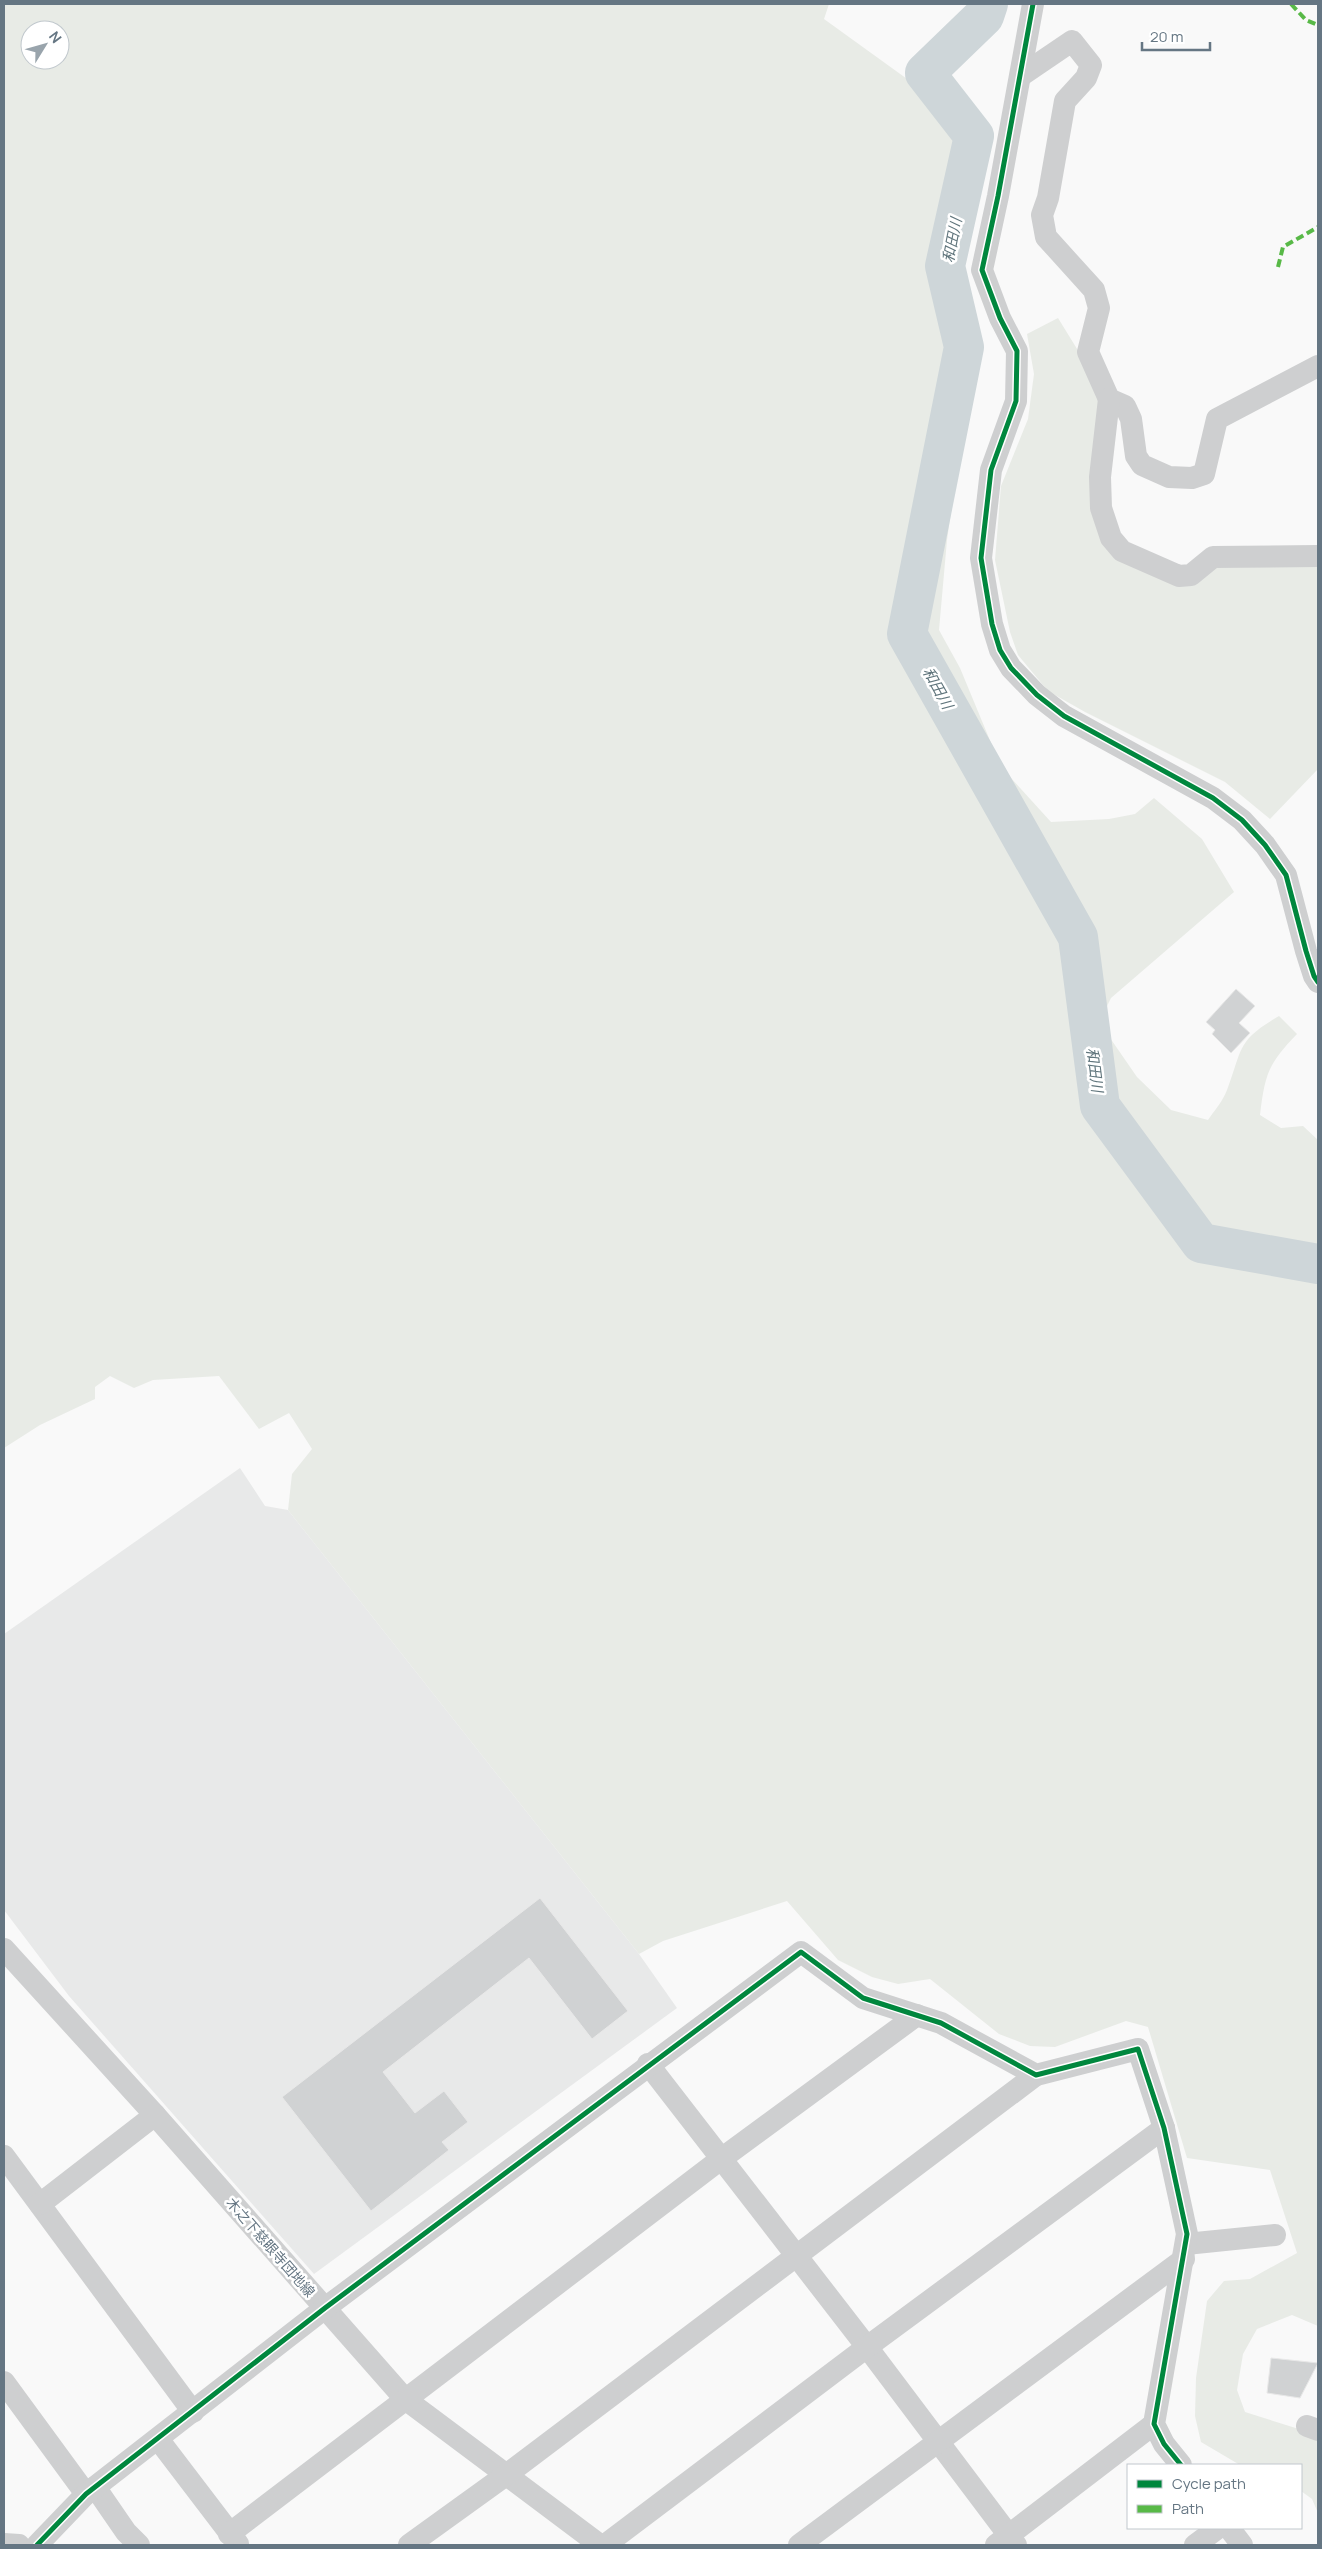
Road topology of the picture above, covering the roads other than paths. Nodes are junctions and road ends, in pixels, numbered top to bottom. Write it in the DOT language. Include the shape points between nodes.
graph roads {
  1 [pos="1033,4"];
  2 [pos="1022,75"];
  3 [pos="1318,366"];
  4 [pos="1109,399"];
  5 [pos="1318,556"];
  6 [pos="1318,982"];
  7 [pos="4,1949"];
  8 [pos="4,1974"];
  9 [pos="32,1980"];
  10 [pos="917,2015"];
  11 [pos="648,2064"];
  12 [pos="1036,2076"];
  13 [pos="155,2115"];
  14 [pos="1164,2128"];
  15 [pos="4,2156"];
  16 [pos="721,2159"];
  17 [pos="40,2204"];
  18 [pos="1275,2235"];
  19 [pos="1185,2252"];
  20 [pos="795,2255"];
  21 [pos="325,2308"];
  22 [pos="867,2347"];
  23 [pos="4,2382"];
  24 [pos="405,2399"];
  25 [pos="194,2412"];
  26 [pos="1154,2424"];
  27 [pos="158,2439"];
  28 [pos="936,2441"];
  29 [pos="1180,2464"];
  30 [pos="506,2475"];
  31 [pos="90,2491"];
  32 [pos="1217,2529"];
  33 [pos="1230,2529"];
  34 [pos="234,2540"];
  35 [pos="1007,2542"];
  36 [pos="4,2544"];
  37 [pos="19,2545"];
  38 [pos="37,2545"];
  39 [pos="139,2545"];
  40 [pos="409,2545"];
  41 [pos="600,2545"];
  42 [pos="605,2545"];
  43 [pos="799,2545"];
  44 [pos="1195,2545"];
  45 [pos="1242,2545"];
  1 -- 2 [label="street"];
  2 -- 4 [label="street" via="1072,42 1091,64 1086,78 1065,102 1048,198 1042,214 1046,237 1094,290 1099,308 1088,352"];
  2 -- 6 [label="street" via="982,270 1000,318 1017,351 1016,402 991,470 980,558 1000,650 1011,668 1037,695 1064,716 1214,798 1242,820 1286,875 1306,951"];
  3 -- 4 [label="street" via="1218,419 1204,474 1192,478 1170,477 1142,465 1136,456 1132,418 1125,406"];
  4 -- 5 [label="street" via="1100,477 1101,508 1111,538 1122,551 1179,576 1191,575 1213,557"];
  7 -- 9 [label="street, 木之下慈眼寺団地線"];
  8 -- 9 [label="street"];
  9 -- 13 [label="street, 木之下慈眼寺団地線"];
  10 -- 11 [label="street" via="864,1998 800,1952"];
  10 -- 12 [label="street" via="941,2023"];
  10 -- 16 [label="street"];
  11 -- 16 [label="street"];
  11 -- 21 [label="street"];
  12 -- 14 [label="street" via="1138,2049"];
  12 -- 20 [label="street"];
  13 -- 17 [label="street"];
  13 -- 21 [label="street, 木之下慈眼寺団地線"];
  14 -- 19 [label="street" via="1187,2234"];
  14 -- 22 [label="street"];
  15 -- 17 [label="street"];
  16 -- 20 [label="street"];
  16 -- 24 [label="street"];
  17 -- 25 [label="street"];
  18 -- 19 [label="street"];
  19 -- 26 [label="street"];
  19 -- 28 [label="street"];
  20 -- 22 [label="street"];
  20 -- 30 [label="street"];
  21 -- 24 [label="street, 木之下慈眼寺団地線"];
  21 -- 25 [label="street"];
  22 -- 28 [label="street"];
  22 -- 42 [label="street"];
  23 -- 31 [label="street"];
  24 -- 30 [label="street, 木之下慈眼寺団地線"];
  24 -- 34 [label="street"];
  25 -- 27 [label="street"];
  26 -- 29 [label="street" via="1164,2444"];
  26 -- 35 [label="street"];
  27 -- 31 [label="street"];
  27 -- 34 [label="street"];
  28 -- 35 [label="street"];
  28 -- 43 [label="street"];
  30 -- 40 [label="street"];
  30 -- 41 [label="street, 木之下慈眼寺団地線"];
  31 -- 38 [label="street"];
  31 -- 39 [label="street"];
  32 -- 44 [label="street"];
  33 -- 45 [label="street"];
  36 -- 37 [label="street"];
}
